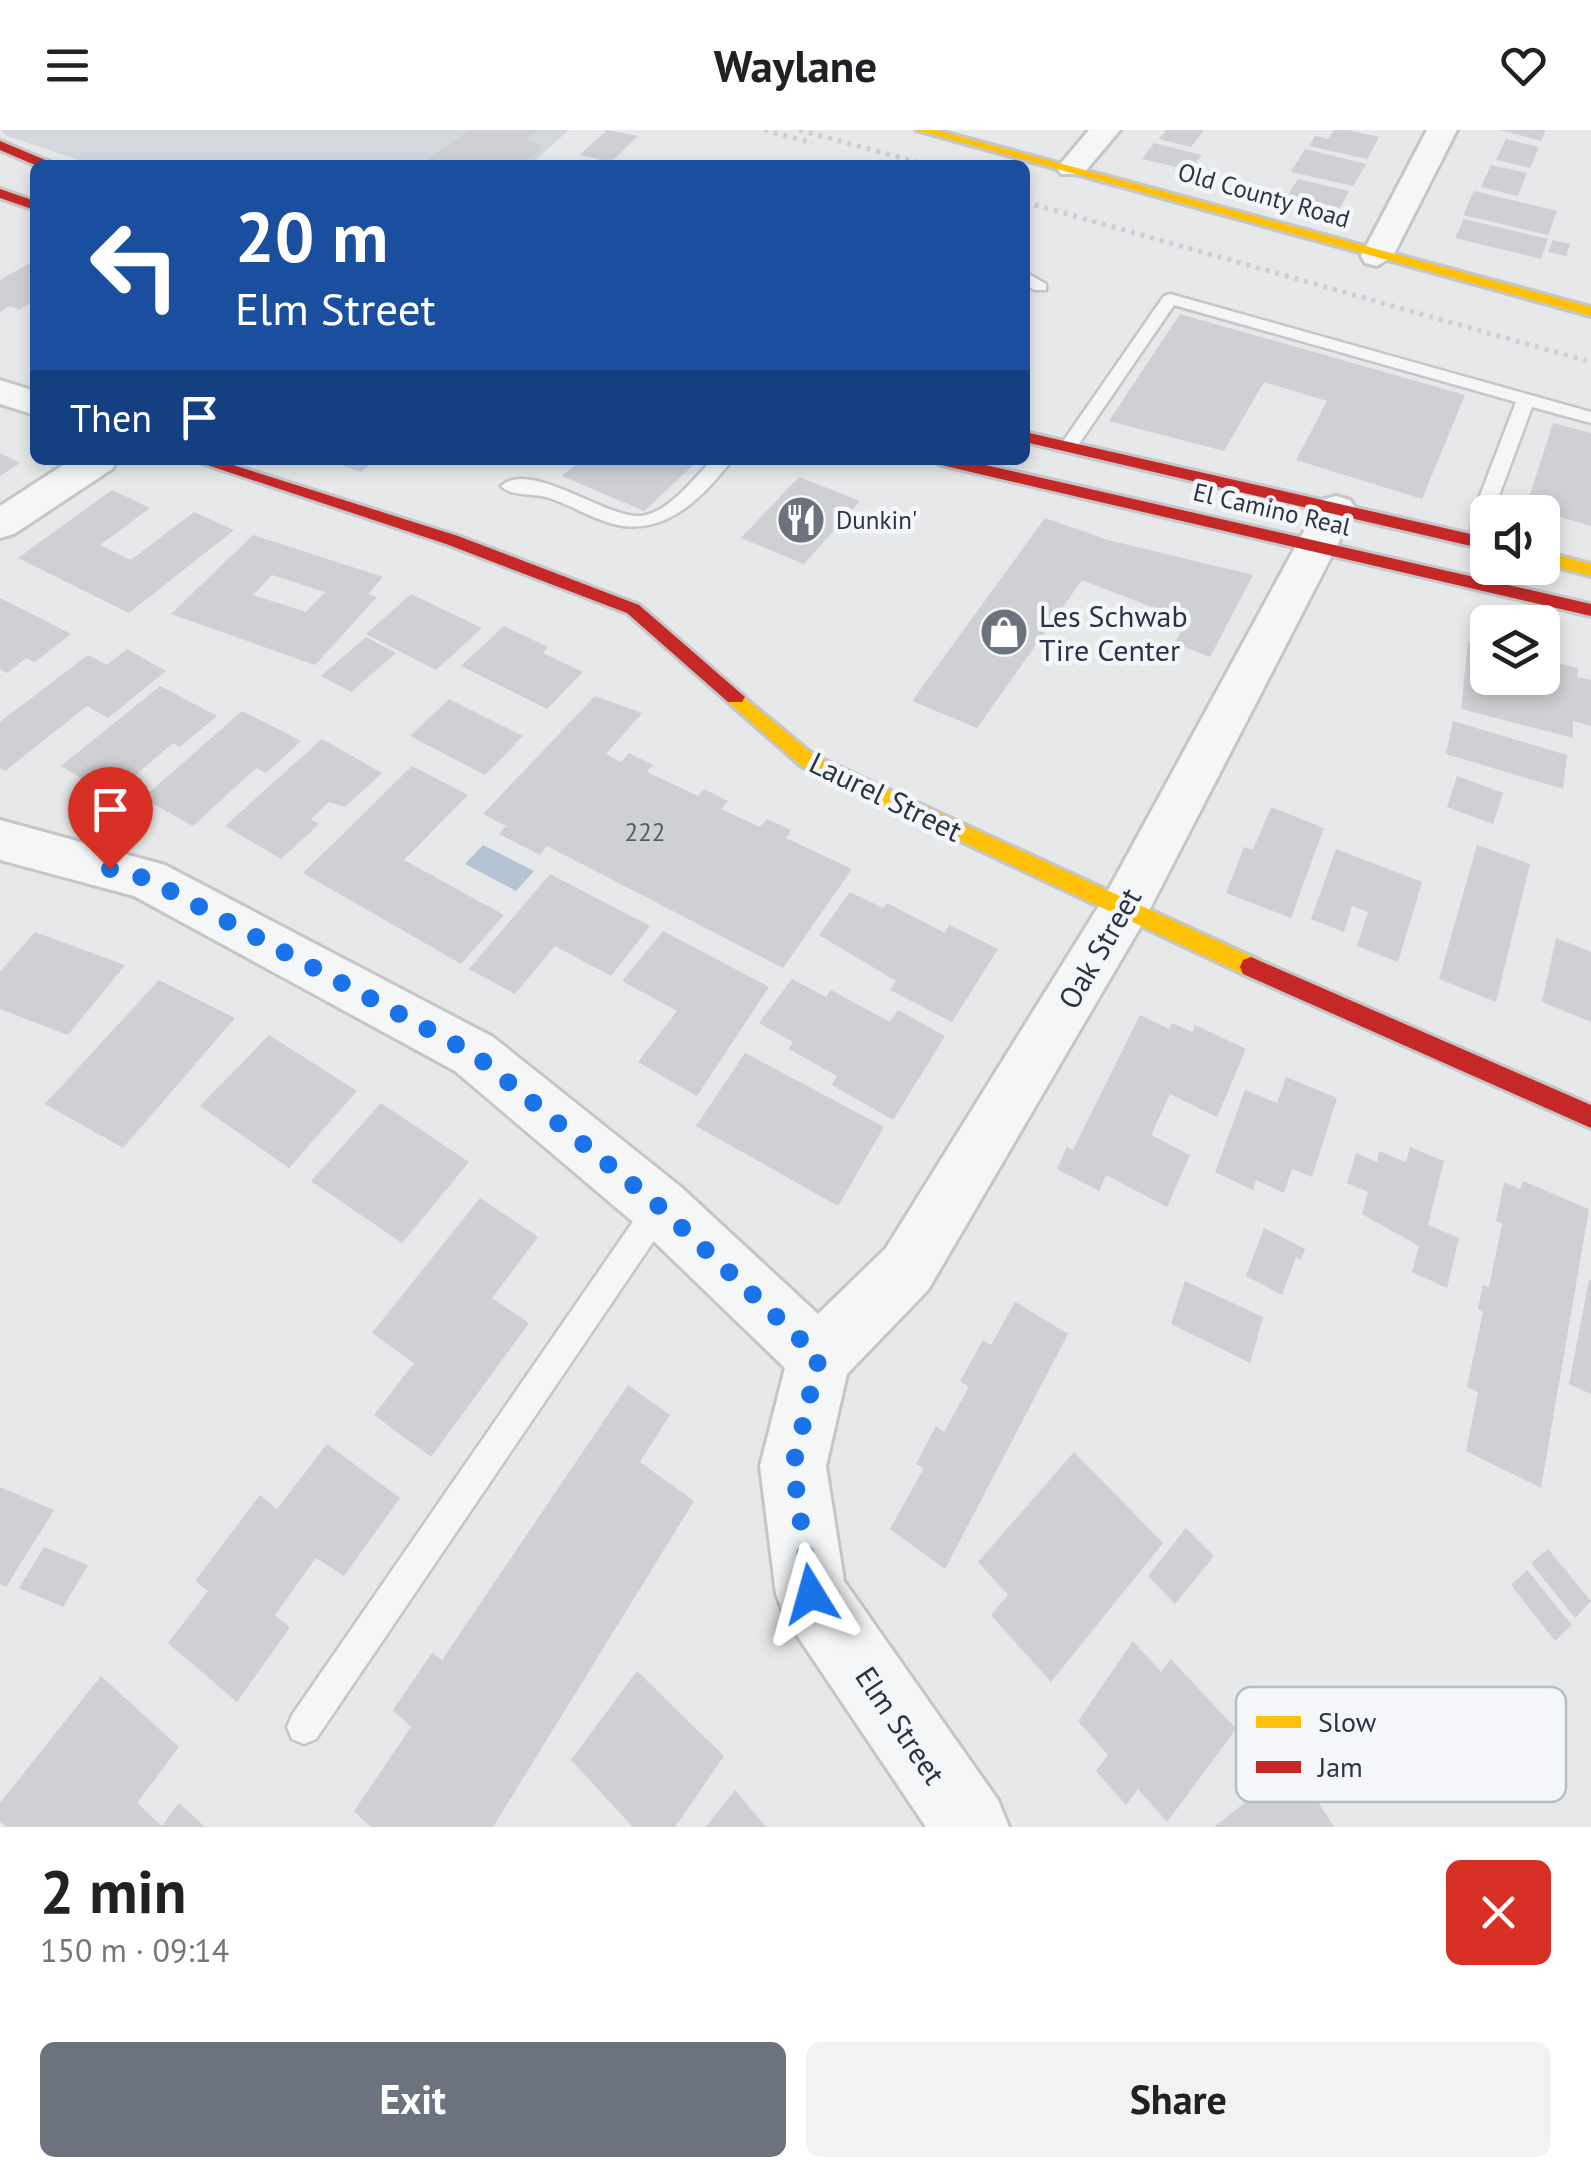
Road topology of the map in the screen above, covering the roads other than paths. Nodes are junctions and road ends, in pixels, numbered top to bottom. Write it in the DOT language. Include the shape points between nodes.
graph roads {
  1 [pos="1105,130"];
  2 [pos="1442,130"];
  3 [pos="927,131"];
  4 [pos="0,145"];
  5 [pos="34,160"];
  6 [pos="1072,168"];
  7 [pos="0,193"];
  8 [pos="30,204"];
  9 [pos="1377,256"];
  10 [pos="1030,281"];
  11 [pos="1040,288"];
  12 [pos="1591,312"];
  13 [pos="0,391"];
  14 [pos="1526,400"];
  15 [pos="30,402"];
  16 [pos="1591,418"];
  17 [pos="1030,438"];
  18 [pos="1068,447"];
  19 [pos="90,465"];
  20 [pos="216,465"];
  21 [pos="718,465"];
  22 [pos="969,465"];
  23 [pos="510,486"];
  24 [pos="1488,495"];
  25 [pos="0,525"];
  26 [pos="1328,529"];
  27 [pos="1470,543"];
  28 [pos="1560,562"];
  29 [pos="1591,570"];
  30 [pos="1591,610"];
  31 [pos="0,840"];
  32 [pos="1122,911"];
  33 [pos="1591,1117"];
  34 [pos="660,1207"];
  35 [pos="819,1357"];
  36 [pos="304,1727"];
  37 [pos="971,1827"];
  1 -- 6 [label="street"];
  2 -- 9 [label="street"];
  3 -- 6 [label="main road, Old County Road"];
  4 -- 5 [label="main road"];
  6 -- 9 [label="main road, Old County Road"];
  7 -- 8 [label="main road"];
  9 -- 12 [label="main road, Old County Road"];
  10 -- 11 [label="lane"];
  13 -- 15 [label="street"];
  14 -- 16 [label="lane"];
  14 -- 18 [label="lane" via="1170,299"];
  14 -- 24 [label="lane"];
  17 -- 18 [label="main road, El Camino Real"];
  18 -- 26 [label="main road, El Camino Real"];
  19 -- 25 [label="street"];
  20 -- 32 [label="main road, Laurel Street" via="452,540 634,609 808,760"];
  21 -- 23 [label="lane" via="672,511 643,523 551,491"];
  22 -- 26 [label="main road, El Camino Real"];
  26 -- 27 [label="main road, El Camino Real"];
  26 -- 30 [label="main road, El Camino Real"];
  26 -- 32 [label="street, Oak Street"];
  28 -- 29 [label="main road"];
  31 -- 34 [label="street" via="148,879 474,1054"];
  32 -- 33 [label="main road, Laurel Street"];
  32 -- 35 [label="street, Oak Street" via="906,1269"];
  34 -- 35 [label="street"];
  34 -- 36 [label="lane"];
  35 -- 37 [label="street, Elm Street" via="793,1466 811,1594"];
}
